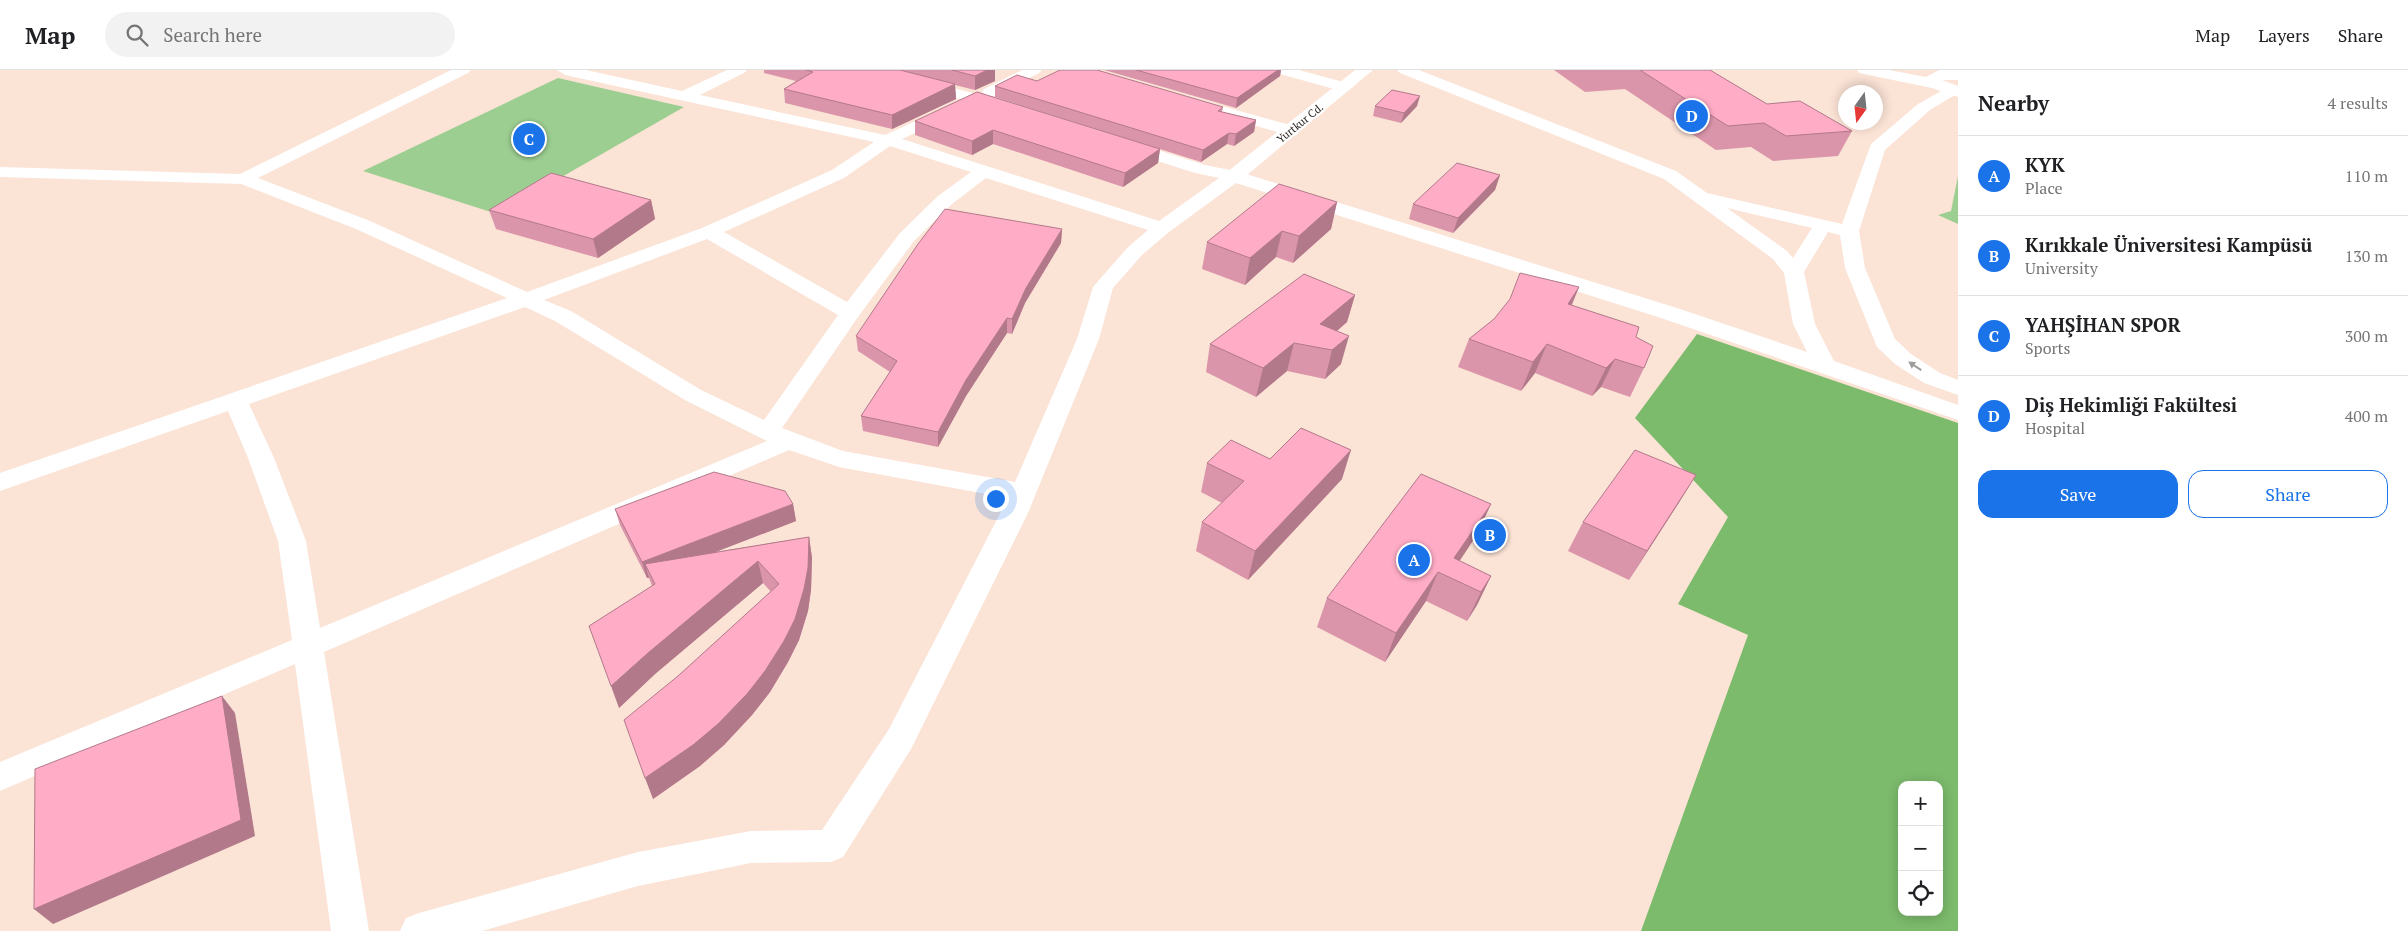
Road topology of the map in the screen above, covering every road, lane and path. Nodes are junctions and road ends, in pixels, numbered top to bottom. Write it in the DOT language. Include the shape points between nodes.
graph roads {
  1 [pos="463,70"];
  2 [pos="565,70"];
  3 [pos="739,70"];
  4 [pos="871,70"];
  5 [pos="1034,70"];
  6 [pos="1280,70"];
  7 [pos="1365,70"];
  8 [pos="1405,70"];
  9 [pos="1865,70"];
  10 [pos="1904,70"];
  11 [pos="600,73"];
  12 [pos="1950,81"];
  13 [pos="1344,87"];
  14 [pos="686,95"];
  15 [pos="978,98"];
  16 [pos="1176,98"];
  17 [pos="1015,110"];
  18 [pos="1291,131"];
  19 [pos="887,140"];
  20 [pos="1108,140"];
  21 [pos="984,171"];
  22 [pos="0,172"];
  23 [pos="1234,176"];
  24 [pos="243,179"];
  25 [pos="1696,195"];
  26 [pos="1823,225"];
  27 [pos="1162,228"];
  28 [pos="1849,231"];
  29 [pos="709,232"];
  30 [pos="1794,272"];
  31 [pos="526,299"];
  32 [pos="850,313"];
  33 [pos="1825,365"];
  34 [pos="1958,388"];
  35 [pos="235,400"];
  36 [pos="1958,413"];
  37 [pos="778,436"];
  38 [pos="0,482"];
  39 [pos="1023,492"];
  40 [pos="307,646"];
  41 [pos="0,777"];
  42 [pos="350,931"];
  43 [pos="419,931"];
  1 -- 24 [label="street"];
  2 -- 11 [label="street"];
  3 -- 14 [label="street"];
  4 -- 15 [label="street"];
  5 -- 15 [label="street"];
  6 -- 13 [label="street"];
  7 -- 13 [label="street, Yurtkur Cd."];
  8 -- 25 [label="street" via="1646,164 1670,175"];
  9 -- 12 [label="street"];
  10 -- 12 [label="street"];
  11 -- 14 [label="street"];
  12 -- 28 [label="street" via="1877,148"];
  13 -- 18 [label="street, Yurtkur Cd."];
  14 -- 19 [label="street"];
  15 -- 17 [label="street"];
  15 -- 19 [label="street"];
  16 -- 18 [label="street"];
  18 -- 23 [label="street, Yurtkur Cd."];
  19 -- 21 [label="street"];
  19 -- 29 [label="street" via="838,174"];
  20 -- 23 [label="street"];
  21 -- 27 [label="street"];
  21 -- 32 [label="street" via="945,200 907,237"];
  22 -- 24 [label="street"];
  23 -- 27 [label="street"];
  23 -- 33 [label="street"];
  24 -- 31 [label="street" via="363,225"];
  25 -- 26 [label="street"];
  25 -- 30 [label="street" via="1780,255"];
  26 -- 28 [label="street"];
  26 -- 30 [label="street"];
  27 -- 39 [label="street" via="1135,251 1103,287 1088,339"];
  34 -- 28 [label="street, one-way" via="1932,378 1885,342 1855,268"];
  29 -- 31 [label="street"];
  29 -- 32 [label="street"];
  30 -- 33 [label="street" via="1804,324"];
  31 -- 35 [label="street"];
  31 -- 37 [label="street" via="563,316 694,395"];
  32 -- 37 [label="street"];
  33 -- 36 [label="street"];
  35 -- 38 [label="street"];
  35 -- 40 [label="street" via="292,541"];
  37 -- 39 [label="street" via="839,459"];
  37 -- 40 [label="street"];
  39 -- 43 [label="street" via="900,739 831,846 750,847 638,869"];
  40 -- 41 [label="street"];
  40 -- 42 [label="street"];
}
